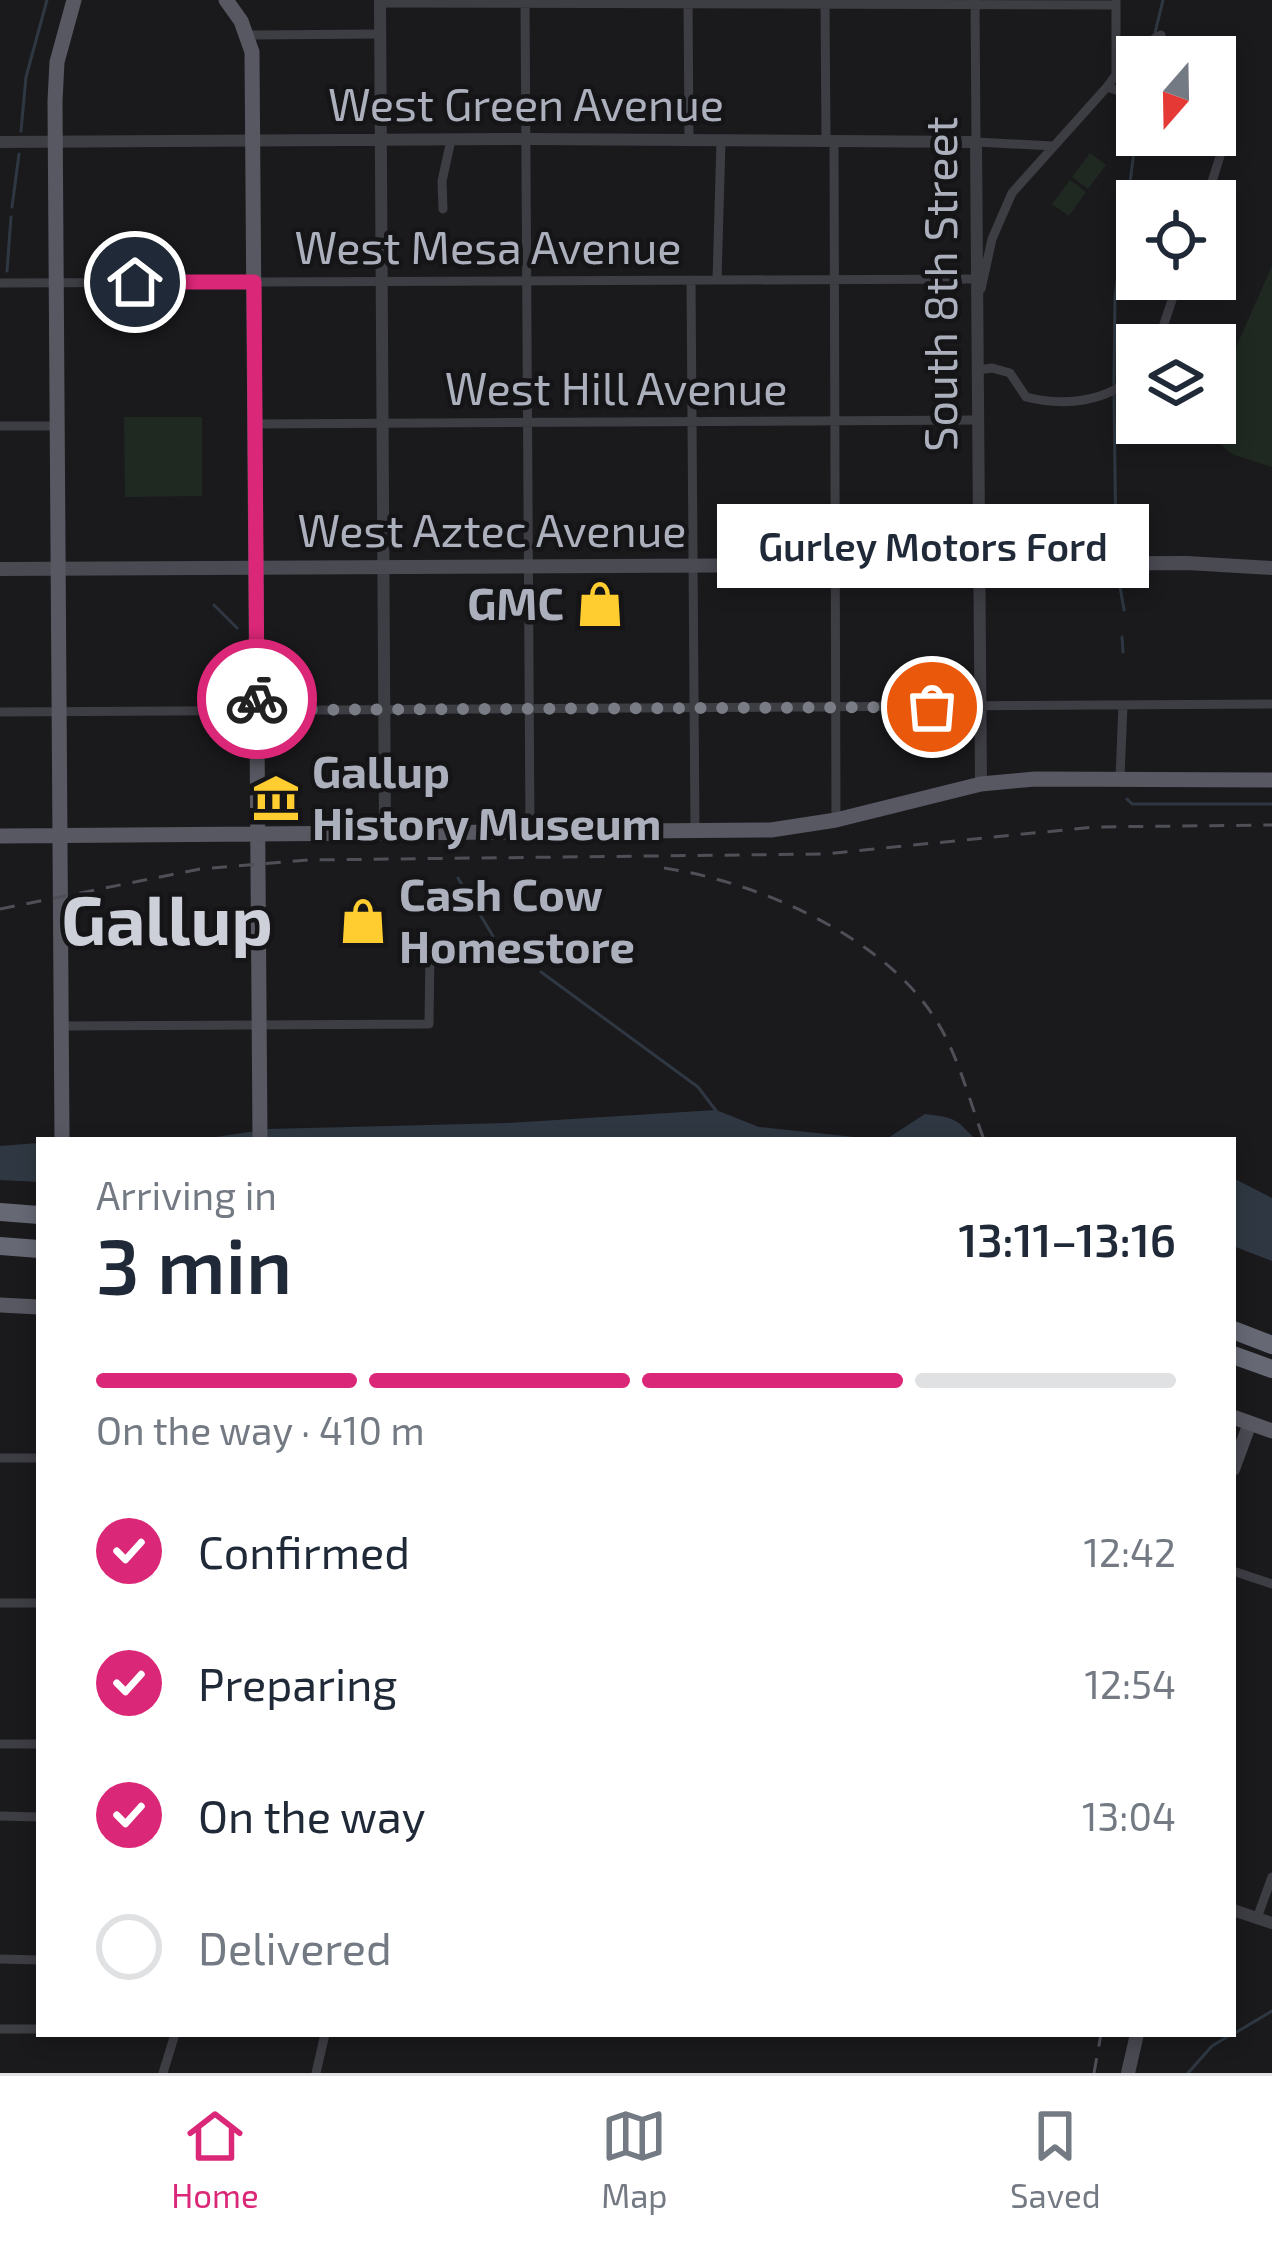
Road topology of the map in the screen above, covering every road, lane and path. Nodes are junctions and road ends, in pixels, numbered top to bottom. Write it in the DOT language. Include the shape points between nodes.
graph roads {
  1 [pos="74,0"];
  2 [pos="226,0"];
  3 [pos="688,1"];
  4 [pos="975,1"];
  5 [pos="380,2"];
  6 [pos="525,2"];
  7 [pos="825,3"];
  8 [pos="1116,3"];
  9 [pos="244,28"];
  10 [pos="377,34"];
  11 [pos="1116,36"];
  12 [pos="1116,76"];
  13 [pos="1107,87"];
  14 [pos="1116,90"];
  15 [pos="528,139"];
  16 [pos="689,139"];
  17 [pos="451,140"];
  18 [pos="253,141"];
  19 [pos="380,141"];
  20 [pos="721,141"];
  21 [pos="830,141"];
  22 [pos="0,142"];
  23 [pos="55,142"];
  24 [pos="976,142"];
  25 [pos="1053,146"];
  26 [pos="443,208"];
  27 [pos="977,279"];
  28 [pos="691,280"];
  29 [pos="717,280"];
  30 [pos="833,280"];
  31 [pos="381,281"];
  32 [pos="526,281"];
  33 [pos="254,282"];
  34 [pos="0,283"];
  35 [pos="56,283"];
  36 [pos="977,306"];
  37 [pos="978,370"];
  38 [pos="1116,388"];
  39 [pos="834,421"];
  40 [pos="978,421"];
  41 [pos="528,422"];
  42 [pos="692,422"];
  43 [pos="382,423"];
  44 [pos="254,424"];
  45 [pos="0,426"];
  46 [pos="57,426"];
  47 [pos="979,565"];
  48 [pos="693,566"];
  49 [pos="835,566"];
  50 [pos="383,567"];
  51 [pos="529,567"];
  52 [pos="58,568"];
  53 [pos="256,568"];
  54 [pos="1272,568"];
  55 [pos="0,569"];
  56 [pos="1272,704"];
  57 [pos="1123,705"];
  58 [pos="980,707"];
  59 [pos="836,708"];
  60 [pos="694,709"];
  61 [pos="258,710"];
  62 [pos="384,710"];
  63 [pos="531,710"];
  64 [pos="0,712"];
  65 [pos="60,712"];
  66 [pos="1120,778"];
  67 [pos="1272,780"];
  68 [pos="981,784"];
  69 [pos="836,820"];
  70 [pos="695,833"];
  71 [pos="385,834"];
  72 [pos="530,834"];
  73 [pos="257,835"];
  74 [pos="0,836"];
  75 [pos="60,836"];
  76 [pos="430,951"];
  77 [pos="259,1025"];
  78 [pos="62,1026"];
  79 [pos="260,1132"];
  80 [pos="62,1135"];
  81 [pos="0,1212"];
  82 [pos="36,1215"];
  83 [pos="0,1246"];
  84 [pos="36,1249"];
  85 [pos="0,1305"];
  86 [pos="36,1306"];
  87 [pos="1236,1331"];
  88 [pos="1272,1343"];
  89 [pos="1236,1356"];
  90 [pos="1272,1369"];
  91 [pos="1236,1418"];
  92 [pos="1250,1423"];
  93 [pos="1272,1431"];
  94 [pos="0,1458"];
  95 [pos="36,1458"];
  96 [pos="1236,1461"];
  97 [pos="1236,1572"];
  98 [pos="1272,1584"];
  99 [pos="0,1603"];
  100 [pos="36,1603"];
  101 [pos="0,1744"];
  102 [pos="36,1744"];
  103 [pos="0,1816"];
  104 [pos="36,1817"];
  105 [pos="1272,1877"];
  106 [pos="1236,1911"];
  107 [pos="1257,1918"];
  108 [pos="1272,1923"];
  109 [pos="0,1959"];
  110 [pos="36,1960"];
  111 [pos="0,2029"];
  112 [pos="36,2029"];
  113 [pos="174,2037"];
  114 [pos="324,2037"];
  115 [pos="1136,2037"];
  116 [pos="163,2073"];
  117 [pos="316,2073"];
  118 [pos="1128,2073"];
  1 -- 23 [label="main road" via="57,62"];
  2 -- 9 [label="main road"];
  3 -- 6 [label="street"];
  3 -- 7 [label="street"];
  3 -- 16 [label="street"];
  4 -- 7 [label="street"];
  4 -- 8 [label="street"];
  4 -- 24 [label="street, South 8th Street"];
  5 -- 6 [label="street"];
  5 -- 10 [label="street"];
  6 -- 15 [label="street"];
  7 -- 21 [label="street"];
  8 -- 11 [label="street"];
  9 -- 10 [label="street"];
  9 -- 18 [label="main road" via="252,52"];
  10 -- 19 [label="street"];
  12 -- 13 [label="street"];
  13 -- 14 [label="street"];
  13 -- 25 [label="street"];
  15 -- 16 [label="street, West Green Avenue"];
  15 -- 17 [label="street, West Green Avenue"];
  15 -- 32 [label="street"];
  16 -- 20 [label="street, West Green Avenue"];
  17 -- 19 [label="street, West Green Avenue"];
  17 -- 26 [label="street"];
  18 -- 19 [label="street, West Green Avenue"];
  18 -- 23 [label="street, West Green Avenue"];
  18 -- 33 [label="main road"];
  19 -- 31 [label="street"];
  20 -- 21 [label="street, West Green Avenue"];
  20 -- 29 [label="street"];
  21 -- 24 [label="street, West Green Avenue"];
  21 -- 30 [label="street"];
  22 -- 23 [label="street, West Green Avenue"];
  23 -- 35 [label="main road"];
  24 -- 25 [label="street, West Green Avenue"];
  24 -- 27 [label="street, South 8th Street"];
  25 -- 36 [label="street" via="1012,193"];
  27 -- 30 [label="street, West Mesa Avenue"];
  27 -- 36 [label="street, South 8th Street"];
  28 -- 29 [label="street, West Mesa Avenue"];
  28 -- 32 [label="street, West Mesa Avenue"];
  28 -- 42 [label="street"];
  29 -- 30 [label="street, West Mesa Avenue"];
  30 -- 39 [label="street"];
  31 -- 32 [label="street, West Mesa Avenue"];
  31 -- 33 [label="street, West Mesa Avenue"];
  31 -- 43 [label="street"];
  32 -- 41 [label="street"];
  33 -- 35 [label="street, West Mesa Avenue"];
  33 -- 44 [label="main road"];
  34 -- 35 [label="street, West Mesa Avenue"];
  35 -- 46 [label="main road"];
  36 -- 37 [label="street, South 8th Street"];
  37 -- 38 [label="street" via="1010,373 1026,398 1042,401 1089,400"];
  37 -- 40 [label="street, South 8th Street"];
  39 -- 40 [label="street, West Hill Avenue"];
  39 -- 42 [label="street, West Hill Avenue"];
  39 -- 49 [label="street"];
  40 -- 47 [label="street, South 8th Street"];
  41 -- 42 [label="street, West Hill Avenue"];
  41 -- 43 [label="street, West Hill Avenue"];
  41 -- 51 [label="street"];
  42 -- 48 [label="street"];
  43 -- 44 [label="street, West Hill Avenue"];
  43 -- 50 [label="street"];
  44 -- 53 [label="main road"];
  45 -- 46 [label="street"];
  46 -- 52 [label="main road"];
  47 -- 49 [label="main road, West Aztec Avenue"];
  47 -- 54 [label="main road, West Aztec Avenue"];
  47 -- 58 [label="street, South 8th Street"];
  48 -- 49 [label="main road, West Aztec Avenue"];
  48 -- 51 [label="main road, West Aztec Avenue"];
  48 -- 60 [label="street"];
  49 -- 59 [label="street"];
  50 -- 51 [label="main road, West Aztec Avenue"];
  50 -- 53 [label="main road, West Aztec Avenue"];
  50 -- 62 [label="street"];
  51 -- 63 [label="street"];
  52 -- 53 [label="main road, West Aztec Avenue"];
  52 -- 55 [label="main road, West Aztec Avenue"];
  52 -- 65 [label="main road"];
  53 -- 61 [label="main road"];
  56 -- 57 [label="street"];
  57 -- 58 [label="street"];
  57 -- 66 [label="street"];
  58 -- 59 [label="street"];
  58 -- 68 [label="street, South 8th Street"];
  59 -- 60 [label="street"];
  59 -- 69 [label="street"];
  60 -- 63 [label="street"];
  60 -- 70 [label="street"];
  61 -- 62 [label="street"];
  61 -- 65 [label="street"];
  61 -- 73 [label="main road"];
  62 -- 63 [label="street"];
  62 -- 71 [label="street"];
  63 -- 72 [label="street"];
  64 -- 65 [label="street"];
  65 -- 75 [label="main road"];
  66 -- 67 [label="main road"];
  66 -- 68 [label="main road"];
  68 -- 69 [label="main road"];
  69 -- 70 [label="main road"];
  70 -- 72 [label="main road"];
  71 -- 72 [label="main road"];
  71 -- 73 [label="main road"];
  73 -- 75 [label="main road"];
  73 -- 77 [label="main road"];
  74 -- 75 [label="main road"];
  75 -- 78 [label="main road"];
  76 -- 77 [label="street" via="429,1024"];
  77 -- 78 [label="street"];
  77 -- 79 [label="main road"];
  78 -- 80 [label="main road"];
  81 -- 82 [label="highway"];
  83 -- 84 [label="highway"];
  85 -- 86 [label="main road"];
  87 -- 88 [label="highway"];
  89 -- 90 [label="highway"];
  91 -- 92 [label="main road"];
  92 -- 93 [label="main road"];
  92 -- 96 [label="main road"];
  94 -- 95 [label="street"];
  97 -- 98 [label="street"];
  99 -- 100 [label="street"];
  101 -- 102 [label="street"];
  103 -- 104 [label="street"];
  105 -- 107 [label="street"];
  106 -- 107 [label="street"];
  107 -- 108 [label="street"];
  109 -- 110 [label="street"];
  111 -- 112 [label="street"];
  113 -- 116 [label="street"];
  114 -- 117 [label="street"];
  115 -- 118 [label="main road"];
}
